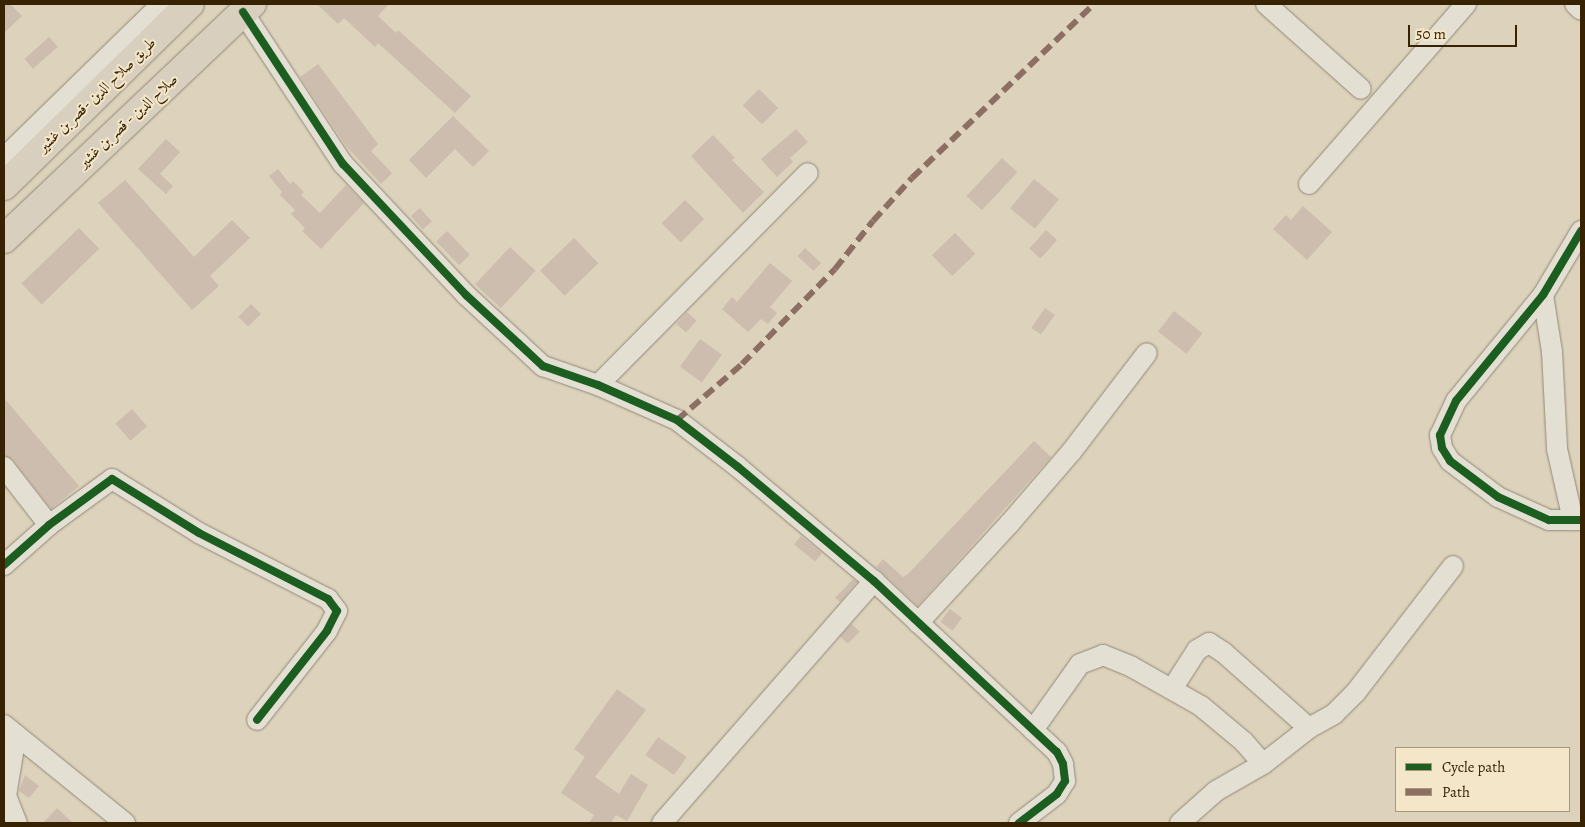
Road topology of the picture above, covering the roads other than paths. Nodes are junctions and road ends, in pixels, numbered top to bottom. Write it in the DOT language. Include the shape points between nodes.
graph roads {
  1 [pos="162,4"];
  2 [pos="190,4"];
  3 [pos="1266,4"];
  4 [pos="1466,4"];
  5 [pos="1575,4"];
  6 [pos="248,8"];
  7 [pos="1581,10"];
  8 [pos="1361,89"];
  9 [pos="4,158"];
  10 [pos="808,173"];
  11 [pos="1309,184"];
  12 [pos="4,186"];
  13 [pos="1581,231"];
  14 [pos="4,239"];
  15 [pos="1543,295"];
  16 [pos="1147,353"];
  17 [pos="598,384"];
  18 [pos="4,467"];
  19 [pos="1577,520"];
  20 [pos="49,525"];
  21 [pos="4,565"];
  22 [pos="1453,566"];
  23 [pos="874,581"];
  24 [pos="918,623"];
  25 [pos="1172,689"];
  26 [pos="257,720"];
  27 [pos="1309,728"];
  28 [pos="10,730"];
  29 [pos="1033,730"];
  30 [pos="1263,764"];
  31 [pos="17,823"];
  32 [pos="125,823"];
  33 [pos="662,823"];
  34 [pos="1019,823"];
  35 [pos="1180,823"];
  1 -- 9 [label="street"];
  2 -- 12 [label="highway, طريق صلاح الدين -قصر بن غشير"];
  3 -- 8 [label="street"];
  4 -- 11 [label="street"];
  5 -- 7 [label="street"];
  6 -- 14 [label="highway, صلاح الدين - قصر بن غشير"];
  6 -- 17 [label="street" via="343,164 466,295 543,366"];
  10 -- 17 [label="street"];
  13 -- 15 [label="street"];
  15 -- 19 [label="street" via="1552,352 1557,449"];
  15 -- 19 [label="street" via="1456,401 1443,424 1442,448 1464,473 1498,497 1549,520"];
  16 -- 24 [label="street" via="1029,501"];
  17 -- 23 [label="street" via="677,420"];
  18 -- 20 [label="street"];
  20 -- 21 [label="street"];
  20 -- 26 [label="street" via="112,479 199,533 336,604 337,610 327,631"];
  22 -- 27 [label="street" via="1356,692 1334,714"];
  23 -- 24 [label="street"];
  23 -- 33 [label="street"];
  24 -- 29 [label="street"];
  25 -- 27 [label="street" via="1197,650 1209,643 1224,652"];
  25 -- 29 [label="street" via="1110,656 1098,656 1080,664"];
  25 -- 30 [label="street" via="1228,727"];
  27 -- 30 [label="street"];
  28 -- 31 [label="street" via="6,796"];
  28 -- 32 [label="street"];
  29 -- 34 [label="street" via="1056,752 1063,764 1065,781 1057,794"];
  30 -- 35 [label="street" via="1216,791"];
}
